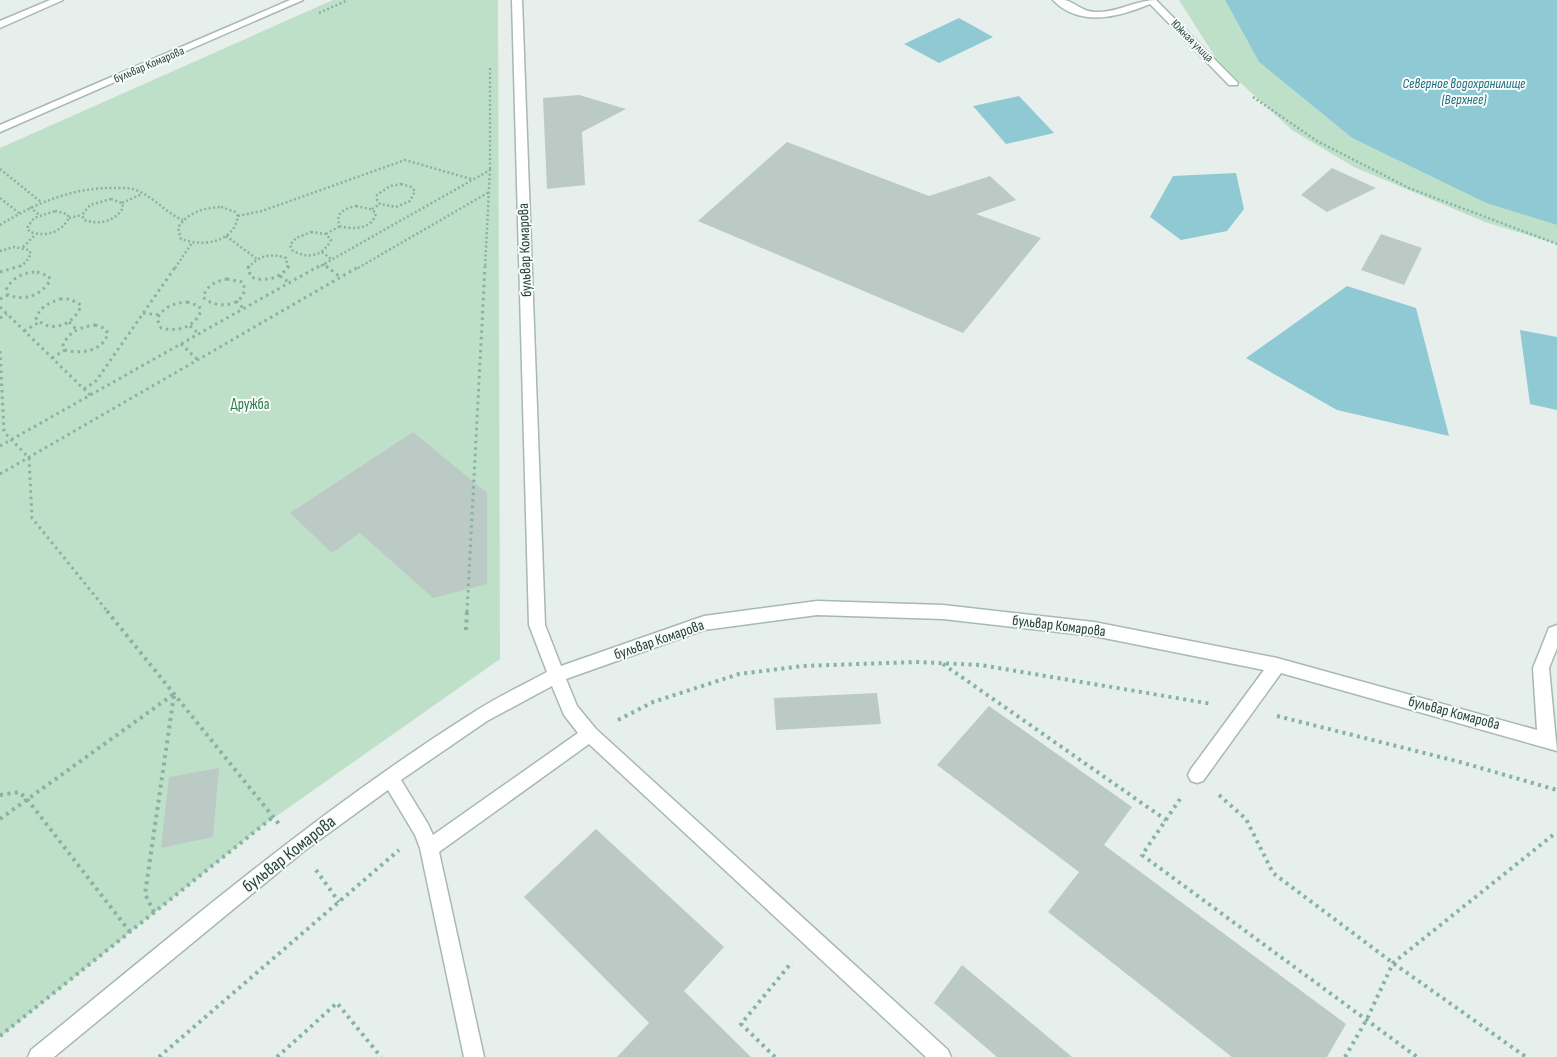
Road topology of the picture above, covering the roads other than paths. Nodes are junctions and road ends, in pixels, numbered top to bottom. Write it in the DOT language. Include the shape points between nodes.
graph roads {
  1 [pos="58,0"];
  2 [pos="298,0"];
  3 [pos="517,0"];
  4 [pos="1058,0"];
  5 [pos="1151,0"];
  6 [pos="0,13"];
  7 [pos="25,16"];
  8 [pos="0,26"];
  9 [pos="1233,83"];
  10 [pos="0,129"];
  11 [pos="1557,632"];
  12 [pos="1277,665"];
  13 [pos="557,675"];
  14 [pos="590,734"];
  15 [pos="1551,741"];
  16 [pos="1197,775"];
  17 [pos="390,778"];
  18 [pos="430,848"];
  19 [pos="38,1057"];
  20 [pos="474,1057"];
  21 [pos="941,1057"];
  1 -- 7 [label="street"];
  2 -- 10 [label="street, бульвар Комарова"];
  3 -- 13 [label="street, бульвар Комарова" via="537,625"];
  4 -- 5 [label="street" via="1080,12 1096,14 1125,11"];
  5 -- 9 [label="street, Южная улица"];
  6 -- 7 [label="street"];
  7 -- 8 [label="street"];
  11 -- 15 [label="street" via="1540,668"];
  12 -- 13 [label="street, бульвар Комарова" via="1094,629 944,612 816,608 704,623"];
  12 -- 15 [label="street, бульвар Комарова"];
  12 -- 16 [label="street"];
  13 -- 14 [label="street" via="570,710"];
  13 -- 17 [label="street, бульвар Комарова" via="481,716"];
  14 -- 18 [label="street"];
  14 -- 21 [label="street"];
  17 -- 18 [label="street"];
  17 -- 19 [label="street, бульвар Комарова" via="298,845"];
  18 -- 20 [label="street"];
}
